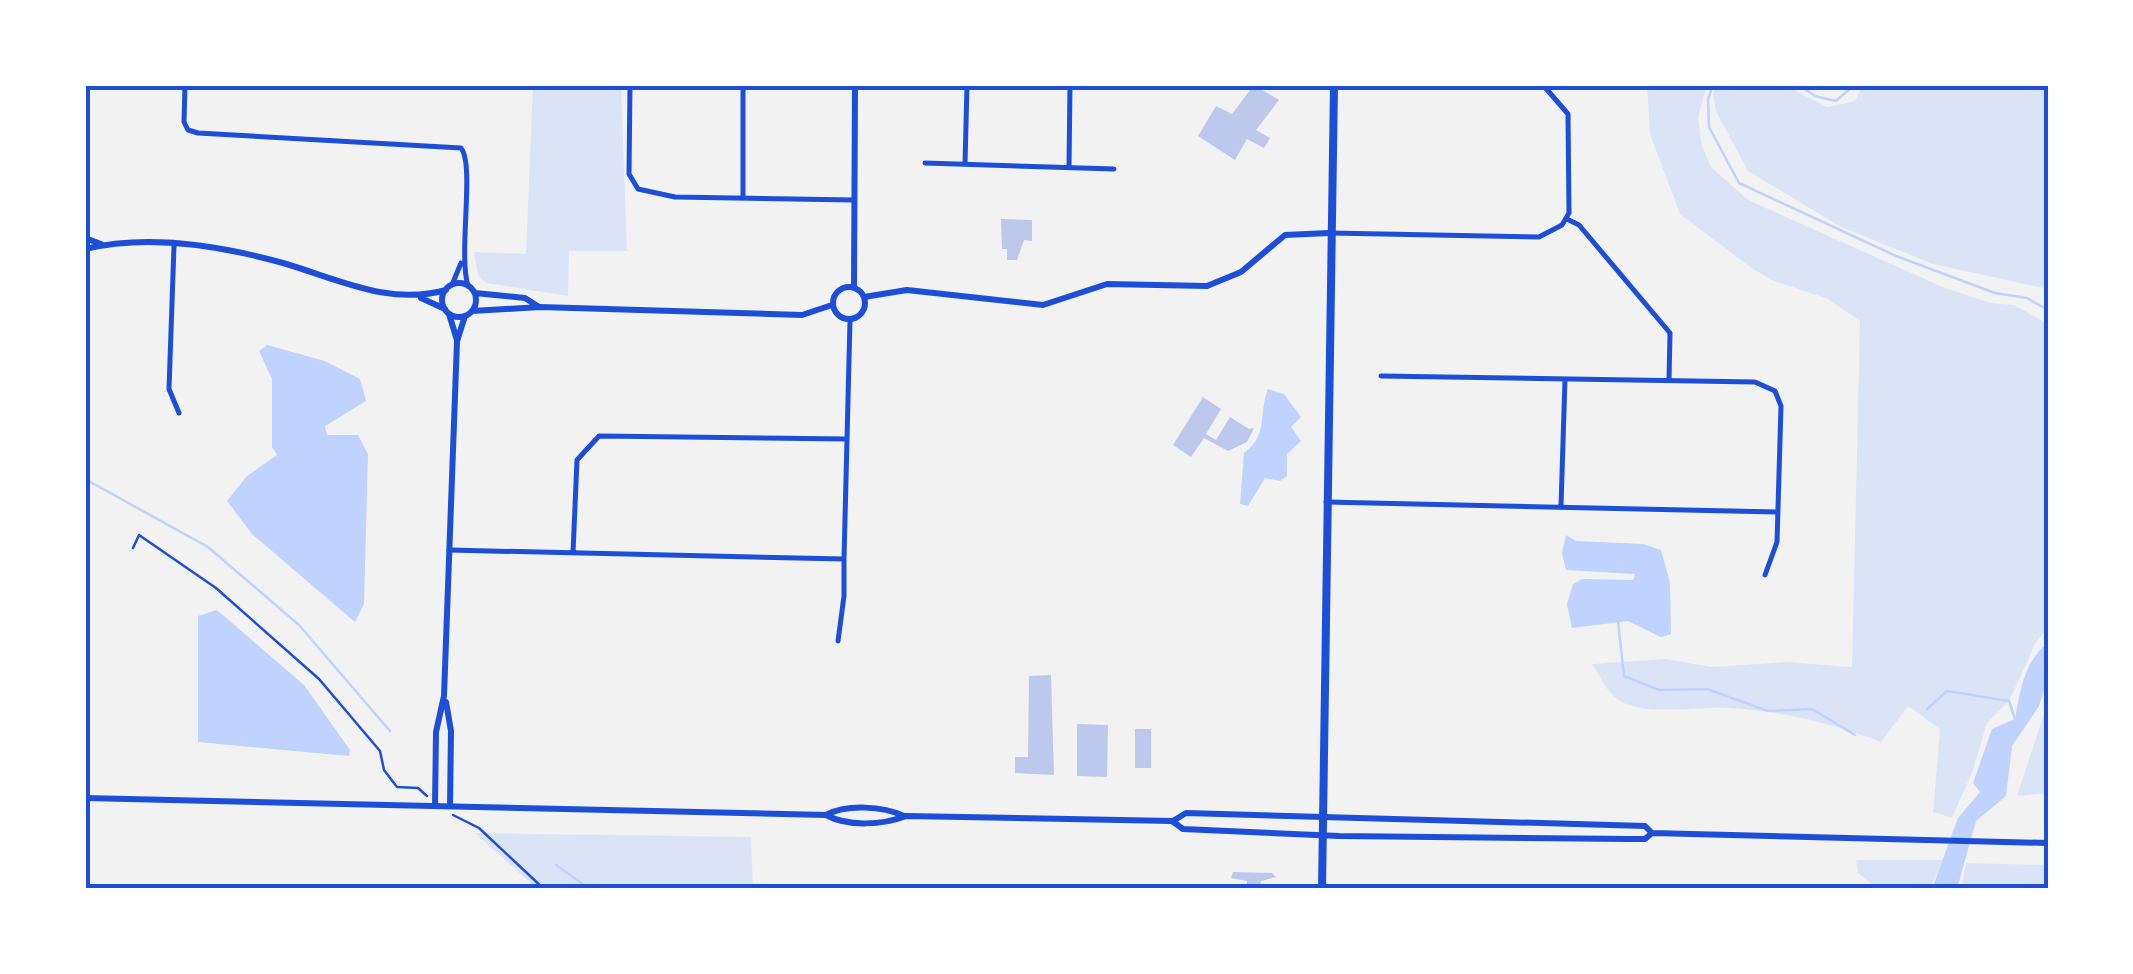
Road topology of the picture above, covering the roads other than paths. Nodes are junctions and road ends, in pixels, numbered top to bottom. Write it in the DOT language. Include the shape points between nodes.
graph roads {
  1 [pos="185,85"];
  2 [pos="630,85"];
  3 [pos="743,85"];
  4 [pos="855,85"];
  5 [pos="967,85"];
  6 [pos="1070,85"];
  7 [pos="1334,85"];
  8 [pos="1543,85"];
  9 [pos="925,164"];
  10 [pos="964,164"];
  11 [pos="1069,168"];
  12 [pos="1114,168"];
  13 [pos="742,198"];
  14 [pos="854,200"];
  15 [pos="1567,218"];
  16 [pos="1329,233"];
  17 [pos="85,238"];
  18 [pos="102,244"];
  19 [pos="174,246"];
  20 [pos="85,248"];
  21 [pos="462,260"];
  22 [pos="468,286"];
  23 [pos="449,287"];
  24 [pos="854,288"];
  25 [pos="475,293"];
  26 [pos="420,298"];
  27 [pos="864,298"];
  28 [pos="832,306"];
  29 [pos="540,307"];
  30 [pos="447,312"];
  31 [pos="469,314"];
  32 [pos="850,320"];
  33 [pos="458,342"];
  34 [pos="1381,376"];
  35 [pos="1564,379"];
  36 [pos="1669,380"];
  37 [pos="179,413"];
  38 [pos="847,438"];
  39 [pos="1326,502"];
  40 [pos="1560,507"];
  41 [pos="1777,512"];
  42 [pos="449,550"];
  43 [pos="572,553"];
  44 [pos="844,559"];
  45 [pos="1765,574"];
  46 [pos="838,641"];
  47 [pos="444,696"];
  48 [pos="85,798"];
  49 [pos="435,806"];
  50 [pos="450,806"];
  51 [pos="826,815"];
  52 [pos="906,816"];
  53 [pos="1323,816"];
  54 [pos="1172,821"];
  55 [pos="1652,833"];
  56 [pos="1324,835"];
  57 [pos="2048,843"];
  58 [pos="1322,889"];
  1 -- 21 [label="street" via="184,122 198,134 461,148 468,165"];
  2 -- 13 [label="street" via="634,186 660,196"];
  3 -- 13 [label="street"];
  4 -- 14 [label="main road"];
  5 -- 10 [label="street"];
  6 -- 11 [label="street"];
  7 -- 16 [label="main road"];
  8 -- 15 [label="street" via="1568,114"];
  9 -- 10 [label="street"];
  10 -- 11 [label="street"];
  11 -- 12 [label="street"];
  13 -- 14 [label="street"];
  14 -- 24 [label="main road"];
  15 -- 16 [label="street" via="1539,237"];
  15 -- 36 [label="street" via="1670,334"];
  16 -- 27 [label="main road" via="1285,235 1241,272 1207,286 1106,284 1043,305 907,290"];
  16 -- 39 [label="main road"];
  17 -- 18 [label="main road"];
  18 -- 19 [label="main road"];
  18 -- 20 [label="main road"];
  19 -- 26 [label="main road" via="239,252"];
  19 -- 37 [label="street" via="169,389"];
  21 -- 22 [label="street"];
  21 -- 23 [label="street"];
  22 -- 23 [label="main road"];
  22 -- 25 [label="main road"];
  23 -- 26 [label="main road"];
  23 -- 30 [label="main road"];
  24 -- 27 [label="main road"];
  24 -- 28 [label="main road" via="836,293"];
  25 -- 29 [label="main road" via="525,298"];
  25 -- 31 [label="main road"];
  26 -- 30 [label="main road"];
  27 -- 32 [label="main road" via="862,314"];
  28 -- 29 [label="main road" via="802,314"];
  28 -- 32 [label="main road"];
  29 -- 31 [label="main road"];
  30 -- 31 [label="main road"];
  30 -- 33 [label="main road"];
  31 -- 33 [label="main road"];
  32 -- 38 [label="street"];
  33 -- 42 [label="main road"];
  34 -- 35 [label="street"];
  35 -- 36 [label="street"];
  35 -- 40 [label="street"];
  36 -- 41 [label="street" via="1755,382 1775,390 1781,406"];
  38 -- 43 [label="street" via="600,436 576,460"];
  38 -- 44 [label="street"];
  39 -- 40 [label="street"];
  39 -- 53 [label="main road"];
  40 -- 41 [label="street"];
  41 -- 45 [label="street" via="1776,548"];
  42 -- 43 [label="street"];
  42 -- 47 [label="main road"];
  43 -- 44 [label="street"];
  44 -- 46 [label="street"];
  47 -- 49 [label="main road" via="436,732"];
  47 -- 50 [label="main road" via="451,731"];
  48 -- 49 [label="main road"];
  49 -- 50 [label="main road"];
  50 -- 51 [label="main road"];
  51 -- 52 [label="main road" via="891,809"];
  51 -- 52 [label="main road" via="888,823"];
  52 -- 54 [label="main road"];
  53 -- 54 [label="main road" via="1186,813"];
  53 -- 55 [label="main road" via="1644,826"];
  53 -- 56 [label="main road"];
  54 -- 56 [label="main road" via="1183,828"];
  55 -- 56 [label="main road" via="1645,839"];
  55 -- 57 [label="main road"];
  56 -- 58 [label="main road"];
}
